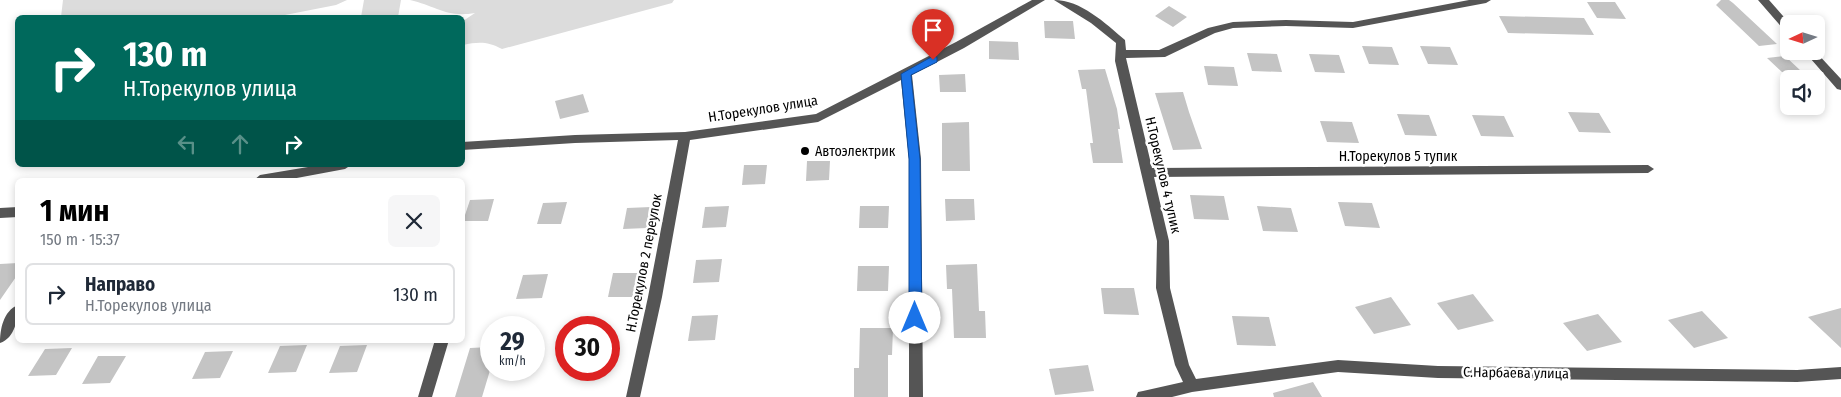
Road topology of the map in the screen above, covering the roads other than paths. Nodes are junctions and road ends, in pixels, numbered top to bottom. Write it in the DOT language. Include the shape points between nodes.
graph roads {
  1 [pos="1040,0"];
  2 [pos="1059,0"];
  3 [pos="1486,0"];
  4 [pos="1763,0"];
  5 [pos="1469,2"];
  6 [pos="1780,19"];
  7 [pos="1121,54"];
  8 [pos="1817,60"];
  9 [pos="906,74"];
  10 [pos="1841,86"];
  11 [pos="685,136"];
  12 [pos="465,146"];
  13 [pos="334,167"];
  14 [pos="1648,169"];
  15 [pos="1147,173"];
  16 [pos="271,178"];
  17 [pos="15,212"];
  18 [pos="0,213"];
  19 [pos="15,316"];
  20 [pos="0,337"];
  21 [pos="441,343"];
  22 [pos="1841,373"];
  23 [pos="1192,386"];
  24 [pos="425,397"];
  25 [pos="634,397"];
  26 [pos="916,397"];
  27 [pos="1143,397"];
  1 -- 9 [label="street, Н.Торекулов улица"];
  2 -- 7 [label="street, Н.Торекулов 4 тупик" via="1095,20 1121,42"];
  3 -- 5 [label="street"];
  4 -- 6 [label="street"];
  5 -- 7 [label="street" via="1353,25 1286,22 1233,25 1212,30 1161,54"];
  7 -- 15 [label="street, Н.Торекулов 4 тупик"];
  8 -- 10 [label="street"];
  9 -- 11 [label="street, Н.Торекулов улица" via="818,118"];
  9 -- 26 [label="street" via="915,159"];
  11 -- 12 [label="street, Н.Торекулов улица"];
  11 -- 25 [label="street, Н.Торекулов 2 переулок"];
  13 -- 16 [label="street"];
  14 -- 15 [label="street, Н.Торекулов 5 тупик"];
  15 -- 23 [label="street, Н.Торекулов 4 тупик" via="1163,241 1163,288 1182,365"];
  17 -- 18 [label="street"];
  19 -- 20 [label="street"];
  21 -- 24 [label="street"];
  22 -- 23 [label="street, С.Нарбаева улица" via="1787,376 1438,372 1338,366"];
  23 -- 27 [label="street, С.Нарбаева улица"];
}
